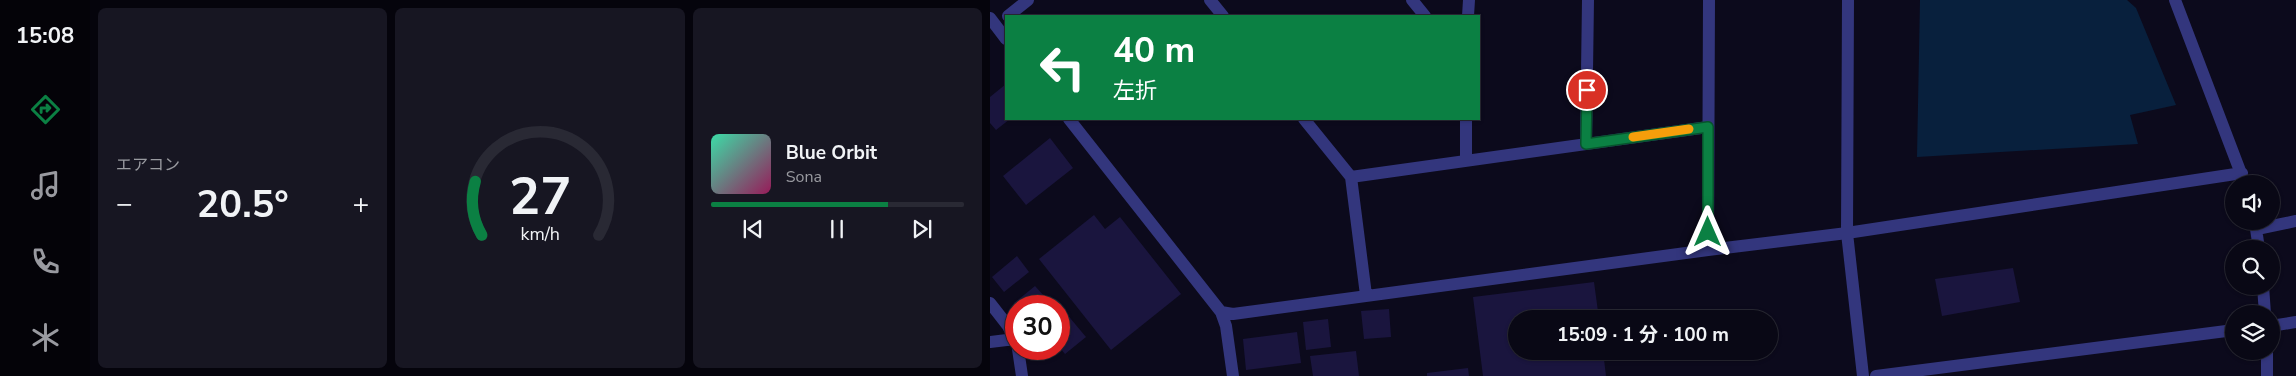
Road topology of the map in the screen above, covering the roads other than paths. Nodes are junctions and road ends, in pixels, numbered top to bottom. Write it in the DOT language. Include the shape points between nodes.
graph roads {
  1 [pos="1028,0"];
  2 [pos="1210,0"];
  3 [pos="1412,0"];
  4 [pos="1469,0"];
  5 [pos="1588,0"];
  6 [pos="1709,0"];
  7 [pos="1848,0"];
  8 [pos="2175,0"];
  9 [pos="1009,15"];
  10 [pos="1221,15"];
  11 [pos="1424,15"];
  12 [pos="1468,15"];
  13 [pos="1005,18"];
  14 [pos="992,25"];
  15 [pos="1005,38"];
  16 [pos="1070,120"];
  17 [pos="1305,120"];
  18 [pos="1466,120"];
  19 [pos="1708,127"];
  20 [pos="1586,144"];
  21 [pos="1466,161"];
  22 [pos="2242,175"];
  23 [pos="1350,177"];
  24 [pos="2225,182"];
  25 [pos="2296,222"];
  26 [pos="2280,223"];
  27 [pos="1847,233"];
  28 [pos="1708,250"];
  29 [pos="1366,295"];
  30 [pos="990,303"];
  31 [pos="1221,312"];
  32 [pos="2296,322"];
  33 [pos="1005,325"];
  34 [pos="2280,325"];
  35 [pos="2225,331"];
  36 [pos="990,342"];
  37 [pos="1005,343"];
  38 [pos="1020,360"];
  39 [pos="2267,360"];
  40 [pos="1022,376"];
  41 [pos="1233,376"];
  42 [pos="1863,376"];
  43 [pos="1876,376"];
  44 [pos="2267,376"];
  1 -- 9 [label="street"];
  2 -- 10 [label="street"];
  3 -- 11 [label="street"];
  4 -- 12 [label="street"];
  5 -- 20 [label="street"];
  6 -- 19 [label="street"];
  7 -- 27 [label="street"];
  8 -- 22 [label="street"];
  13 -- 14 [label="street"];
  14 -- 15 [label="street"];
  16 -- 31 [label="street"];
  17 -- 23 [label="street"];
  18 -- 21 [label="street"];
  19 -- 20 [label="street"];
  19 -- 28 [label="street"];
  20 -- 21 [label="street"];
  21 -- 23 [label="street"];
  23 -- 29 [label="street"];
  24 -- 27 [label="street"];
  25 -- 26 [label="street"];
  27 -- 28 [label="street"];
  27 -- 42 [label="street"];
  28 -- 29 [label="street"];
  29 -- 31 [label="street" via="1233,314"];
  30 -- 33 [label="street"];
  31 -- 41 [label="street"];
  32 -- 34 [label="street"];
  35 -- 43 [label="street"];
  36 -- 37 [label="street"];
  38 -- 40 [label="street"];
  39 -- 44 [label="street"];
}
